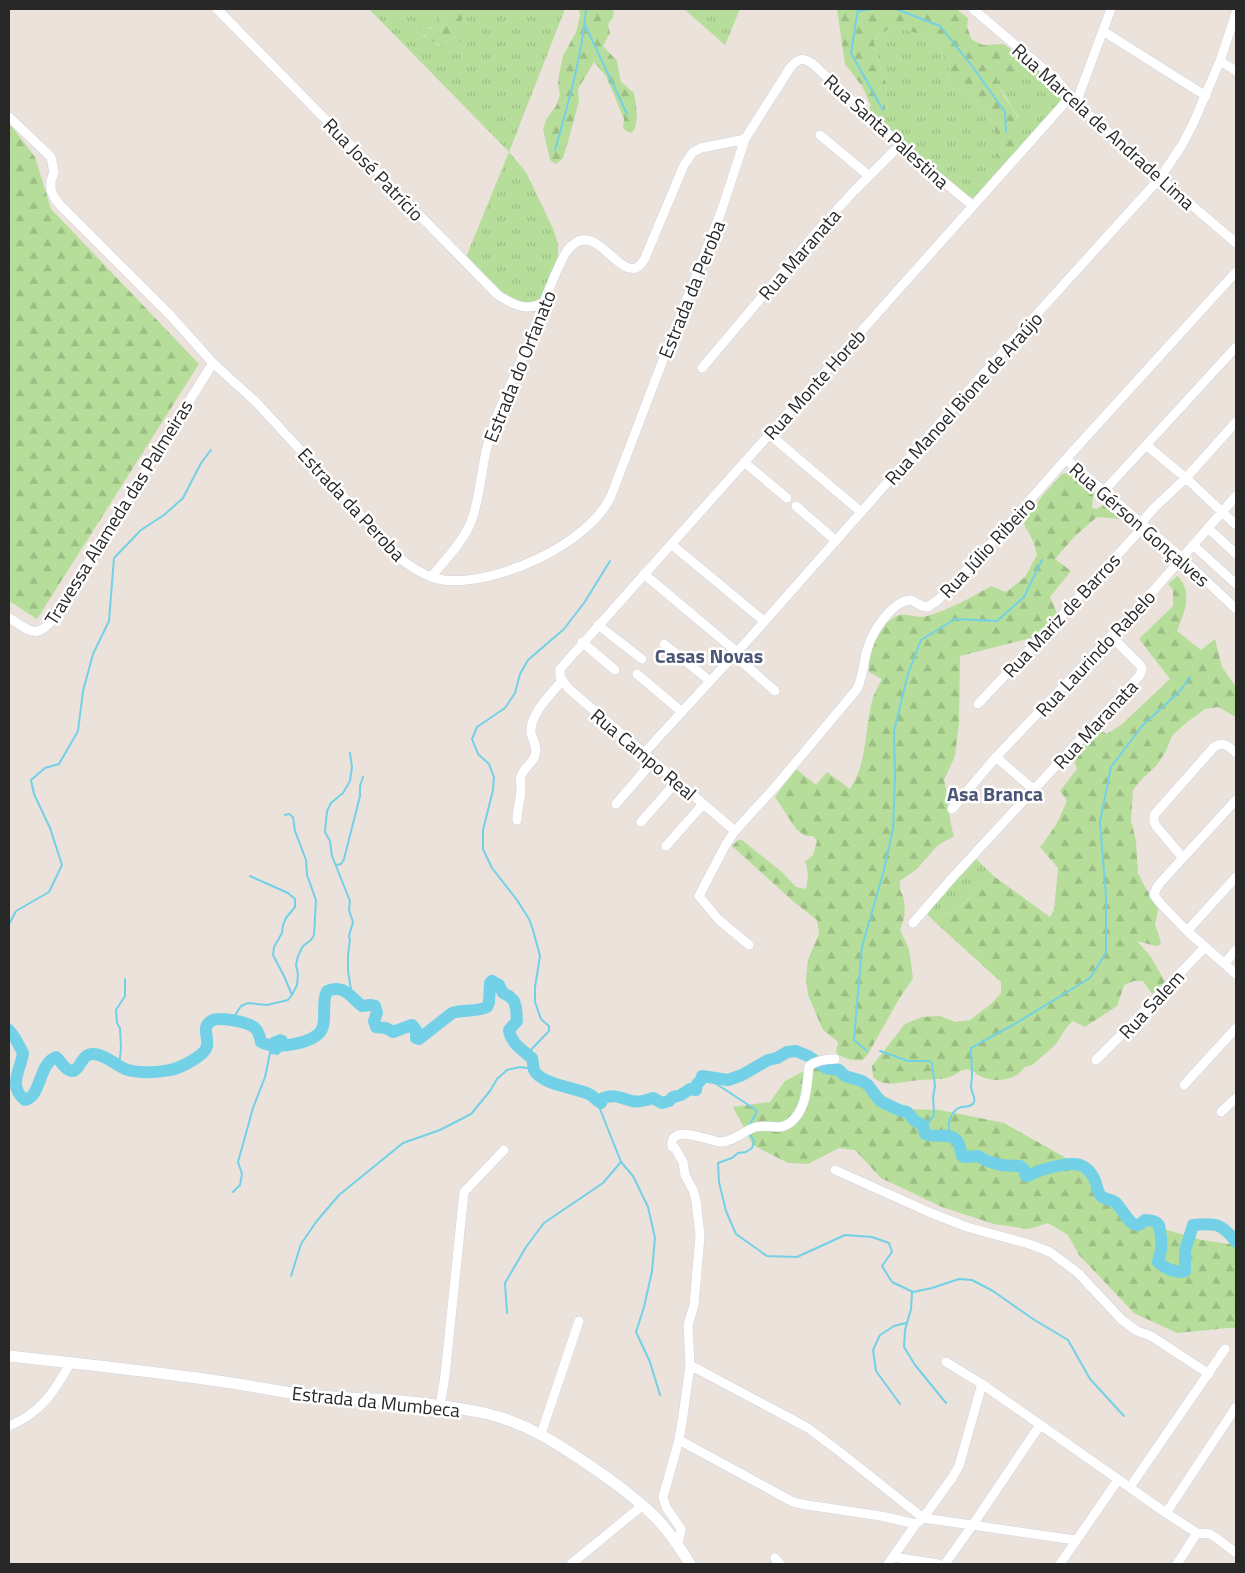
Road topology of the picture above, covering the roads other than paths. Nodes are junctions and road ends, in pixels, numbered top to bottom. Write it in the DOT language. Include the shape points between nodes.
graph roads {
  1 [pos="217,9"];
  2 [pos="973,9"];
  3 [pos="1111,9"];
  4 [pos="1236,17"];
  5 [pos="1103,31"];
  6 [pos="1232,40"];
  7 [pos="800,58"];
  8 [pos="1220,62"];
  9 [pos="1236,71"];
  10 [pos="1206,96"];
  11 [pos="1074,100"];
  12 [pos="9,117"];
  13 [pos="820,135"];
  14 [pos="745,139"];
  15 [pos="900,144"];
  16 [pos="868,176"];
  17 [pos="1160,178"];
  18 [pos="973,206"];
  19 [pos="1236,243"];
  20 [pos="1236,272"];
  21 [pos="542,303"];
  22 [pos="1236,347"];
  23 [pos="213,363"];
  24 [pos="702,368"];
  25 [pos="1236,422"];
  26 [pos="769,434"];
  27 [pos="1146,445"];
  28 [pos="1066,459"];
  29 [pos="744,462"];
  30 [pos="1186,478"];
  31 [pos="1104,491"];
  32 [pos="1236,496"];
  33 [pos="788,498"];
  34 [pos="796,506"];
  35 [pos="861,512"];
  36 [pos="1221,512"];
  37 [pos="1143,524"];
  38 [pos="1236,525"];
  39 [pos="1208,528"];
  40 [pos="835,540"];
  41 [pos="670,544"];
  42 [pos="1193,544"];
  43 [pos="1236,554"];
  44 [pos="1182,558"];
  45 [pos="644,574"];
  46 [pos="431,577"];
  47 [pos="1236,584"];
  48 [pos="1236,609"];
  49 [pos="9,618"];
  50 [pos="764,620"];
  51 [pos="598,625"];
  52 [pos="1111,636"];
  53 [pos="582,642"];
  54 [pos="664,644"];
  55 [pos="735,653"];
  56 [pos="642,659"];
  57 [pos="615,670"];
  58 [pos="637,674"];
  59 [pos="560,677"];
  60 [pos="710,681"];
  61 [pos="775,691"];
  62 [pos="978,704"];
  63 [pos="682,712"];
  64 [pos="644,753"];
  65 [pos="1236,753"];
  66 [pos="996,757"];
  67 [pos="653,761"];
  68 [pos="677,781"];
  69 [pos="1034,790"];
  70 [pos="1236,800"];
  71 [pos="616,804"];
  72 [pos="703,804"];
  73 [pos="952,809"];
  74 [pos="517,820"];
  75 [pos="641,822"];
  76 [pos="735,830"];
  77 [pos="666,846"];
  78 [pos="1183,858"];
  79 [pos="1236,877"];
  80 [pos="913,923"];
  81 [pos="1187,931"];
  82 [pos="749,945"];
  83 [pos="1205,947"];
  84 [pos="1236,950"];
  85 [pos="1224,963"];
  86 [pos="1236,974"];
  87 [pos="1236,1028"];
  88 [pos="1229,1037"];
  89 [pos="1236,1043"];
  90 [pos="835,1059"];
  91 [pos="1096,1060"];
  92 [pos="1184,1085"];
  93 [pos="1236,1098"];
  94 [pos="1222,1112"];
  95 [pos="504,1150"];
  96 [pos="835,1170"];
  97 [pos="578,1321"];
  98 [pos="1226,1349"];
  99 [pos="9,1356"];
  100 [pos="71,1362"];
  101 [pos="946,1362"];
  102 [pos="690,1365"];
  103 [pos="1208,1374"];
  104 [pos="982,1384"];
  105 [pos="440,1406"];
  106 [pos="1236,1408"];
  107 [pos="1040,1425"];
  108 [pos="9,1426"];
  109 [pos="541,1434"];
  110 [pos="679,1440"];
  111 [pos="1118,1480"];
  112 [pos="1130,1487"];
  113 [pos="643,1505"];
  114 [pos="1166,1513"];
  115 [pos="920,1521"];
  116 [pos="972,1526"];
  117 [pos="1197,1533"];
  118 [pos="1076,1540"];
  119 [pos="678,1545"];
  120 [pos="1236,1553"];
  121 [pos="890,1560"];
  122 [pos="571,1564"];
  123 [pos="690,1564"];
  124 [pos="938,1564"];
  125 [pos="945,1564"];
  126 [pos="1060,1564"];
  127 [pos="1177,1564"];
  1 -- 21 [label="street, Rua José Patrício" via="498,294 520,307"];
  2 -- 11 [label="street, Rua Marcela de Andrade Lima" via="1057,80"];
  3 -- 5 [label="street"];
  4 -- 6 [label="street, Rua Manoel Bione de Araújo"];
  5 -- 10 [label="street"];
  5 -- 11 [label="street"];
  6 -- 8 [label="street, Rua Manoel Bione de Araújo"];
  7 -- 14 [label="street, Estrada da Peroba" via="790,68"];
  7 -- 15 [label="street, Rua Santa Palestina" via="813,64"];
  8 -- 9 [label="street"];
  8 -- 10 [label="street, Rua Manoel Bione de Araújo"];
  10 -- 17 [label="street, Rua Manoel Bione de Araújo" via="1182,145"];
  11 -- 17 [label="street, Rua Marcela de Andrade Lima"];
  11 -- 18 [label="street, Rua Monte Horeb"];
  12 -- 23 [label="street, Estrada da Peroba" via="51,157 54,172 52,190 60,205 170,315"];
  13 -- 16 [label="street"];
  14 -- 21 [label="street, Estrada do Orfanato" via="693,152 684,165 645,258 637,267 625,266 592,242 575,243 562,260"];
  14 -- 46 [label="street, Estrada da Peroba" via="721,212 604,511 567,542 524,566 475,579"];
  15 -- 16 [label="street, Rua Maranata"];
  15 -- 18 [label="street, Rua Santa Palestina"];
  16 -- 24 [label="street, Rua Maranata"];
  17 -- 19 [label="street, Rua Marcela de Andrade Lima"];
  17 -- 35 [label="street, Rua Manoel Bione de Araújo"];
  18 -- 26 [label="street, Rua Monte Horeb"];
  20 -- 28 [label="street, Rua Júlio Ribeiro"];
  21 -- 46 [label="street, Estrada do Orfanato" via="491,432 471,522"];
  22 -- 27 [label="street"];
  23 -- 46 [label="street, Estrada da Peroba" via="256,402 402,560"];
  23 -- 49 [label="street, Travessa Alameda das Palmeiras" via="47,628 40,632 31,631"];
  25 -- 30 [label="street, Rua Mariz de Barros"];
  26 -- 29 [label="street, Rua Monte Horeb"];
  26 -- 35 [label="street"];
  27 -- 30 [label="street"];
  27 -- 31 [label="street"];
  28 -- 31 [label="street, Rua Gérson Gonçalves"];
  28 -- 76 [label="street, Rua Júlio Ribeiro" via="988,548 931,606 908,600 889,612 868,647 857,689"];
  29 -- 33 [label="street"];
  29 -- 41 [label="street, Rua Monte Horeb"];
  30 -- 36 [label="street"];
  30 -- 37 [label="street, Rua Mariz de Barros" via="1159,502"];
  31 -- 37 [label="street, Rua Gérson Gonçalves"];
  32 -- 36 [label="street, Rua Laurindo Rabelo"];
  34 -- 40 [label="street"];
  35 -- 40 [label="street, Rua Manoel Bione de Araújo"];
  36 -- 38 [label="street"];
  36 -- 39 [label="street, Rua Laurindo Rabelo"];
  37 -- 44 [label="street, Rua Gérson Gonçalves"];
  37 -- 62 [label="street, Rua Mariz de Barros"];
  39 -- 42 [label="street, Rua Laurindo Rabelo"];
  39 -- 43 [label="street"];
  40 -- 50 [label="street, Rua Manoel Bione de Araújo"];
  41 -- 45 [label="street, Rua Monte Horeb"];
  41 -- 50 [label="street"];
  42 -- 44 [label="street, Rua Laurindo Rabelo"];
  42 -- 47 [label="street"];
  44 -- 48 [label="street, Rua Gérson Gonçalves"];
  44 -- 52 [label="street, Rua Laurindo Rabelo"];
  45 -- 51 [label="street, Rua Monte Horeb"];
  45 -- 55 [label="street"];
  50 -- 55 [label="street, Rua Manoel Bione de Araújo"];
  51 -- 53 [label="street, Rua Monte Horeb"];
  51 -- 56 [label="street"];
  52 -- 66 [label="street, Rua Laurindo Rabelo"];
  52 -- 69 [label="street, Rua Maranata" via="1141,666 1142,672"];
  53 -- 57 [label="street"];
  53 -- 59 [label="street, Rua Monte Horeb" via="562,665"];
  54 -- 60 [label="street"];
  55 -- 60 [label="street, Rua Manoel Bione de Araújo"];
  55 -- 61 [label="street"];
  58 -- 63 [label="street"];
  59 -- 64 [label="street, Rua Campo Real" via="575,695"];
  59 -- 74 [label="street, Rua Monte Horeb" via="533,720 531,733 536,755 522,774"];
  60 -- 63 [label="street, Rua Manoel Bione de Araújo"];
  63 -- 64 [label="street, Rua Manoel Bione de Araújo"];
  64 -- 67 [label="street, Rua Campo Real"];
  65 -- 78 [label="street" via="1224,744 1214,747 1154,815 1156,826"];
  66 -- 69 [label="street"];
  66 -- 73 [label="street, Rua Laurindo Rabelo"];
  67 -- 68 [label="street, Rua Campo Real"];
  67 -- 71 [label="street"];
  68 -- 72 [label="street, Rua Campo Real"];
  68 -- 75 [label="street"];
  69 -- 80 [label="street, Rua Maranata"];
  70 -- 78 [label="street"];
  72 -- 76 [label="street, Rua Campo Real"];
  72 -- 77 [label="street"];
  76 -- 82 [label="street" via="698,896 718,920"];
  78 -- 81 [label="street" via="1154,895"];
  79 -- 81 [label="street"];
  81 -- 83 [label="street"];
  83 -- 85 [label="street"];
  83 -- 91 [label="street, Rua Salem"];
  84 -- 85 [label="street"];
  85 -- 86 [label="street"];
  87 -- 88 [label="street"];
  88 -- 89 [label="street"];
  88 -- 92 [label="street"];
  90 -- 102 [label="street" via="824,1059 809,1066 801,1108 789,1124 774,1128 762,1126 726,1141 686,1134 672,1140 672,1147 683,1162 685,1176 696,1200 700,1236 694,1305 688,1325"];
  93 -- 94 [label="street"];
  95 -- 105 [label="street" via="464,1192"];
  96 -- 103 [label="street" via="958,1224 1050,1252 1077,1272 1122,1320"];
  97 -- 109 [label="street"];
  98 -- 103 [label="street"];
  99 -- 100 [label="main road, Estrada da Mumbeca"];
  100 -- 105 [label="main road, Estrada da Mumbeca" via="298,1394"];
  100 -- 108 [label="street" via="48,1398 34,1412"];
  101 -- 104 [label="street"];
  102 -- 110 [label="street"];
  102 -- 115 [label="street" via="808,1428"];
  103 -- 112 [label="street"];
  104 -- 107 [label="street"];
  104 -- 115 [label="street" via="959,1466"];
  105 -- 109 [label="main road, Estrada da Mumbeca" via="489,1414"];
  106 -- 114 [label="street"];
  107 -- 111 [label="street"];
  107 -- 116 [label="street"];
  109 -- 113 [label="main road, Estrada da Mumbeca" via="616,1483"];
  110 -- 115 [label="street" via="793,1502"];
  110 -- 119 [label="street" via="663,1497 681,1529"];
  111 -- 112 [label="street"];
  111 -- 118 [label="street"];
  112 -- 114 [label="street"];
  113 -- 119 [label="main road, Estrada da Mumbeca"];
  113 -- 122 [label="street"];
  114 -- 117 [label="street"];
  115 -- 116 [label="street"];
  115 -- 121 [label="street"];
  116 -- 118 [label="street"];
  116 -- 125 [label="street"];
  117 -- 120 [label="street" via="1210,1534"];
  117 -- 127 [label="street"];
  118 -- 126 [label="street"];
  119 -- 123 [label="main road, Estrada da Mumbeca"];
  121 -- 124 [label="street"];
}
